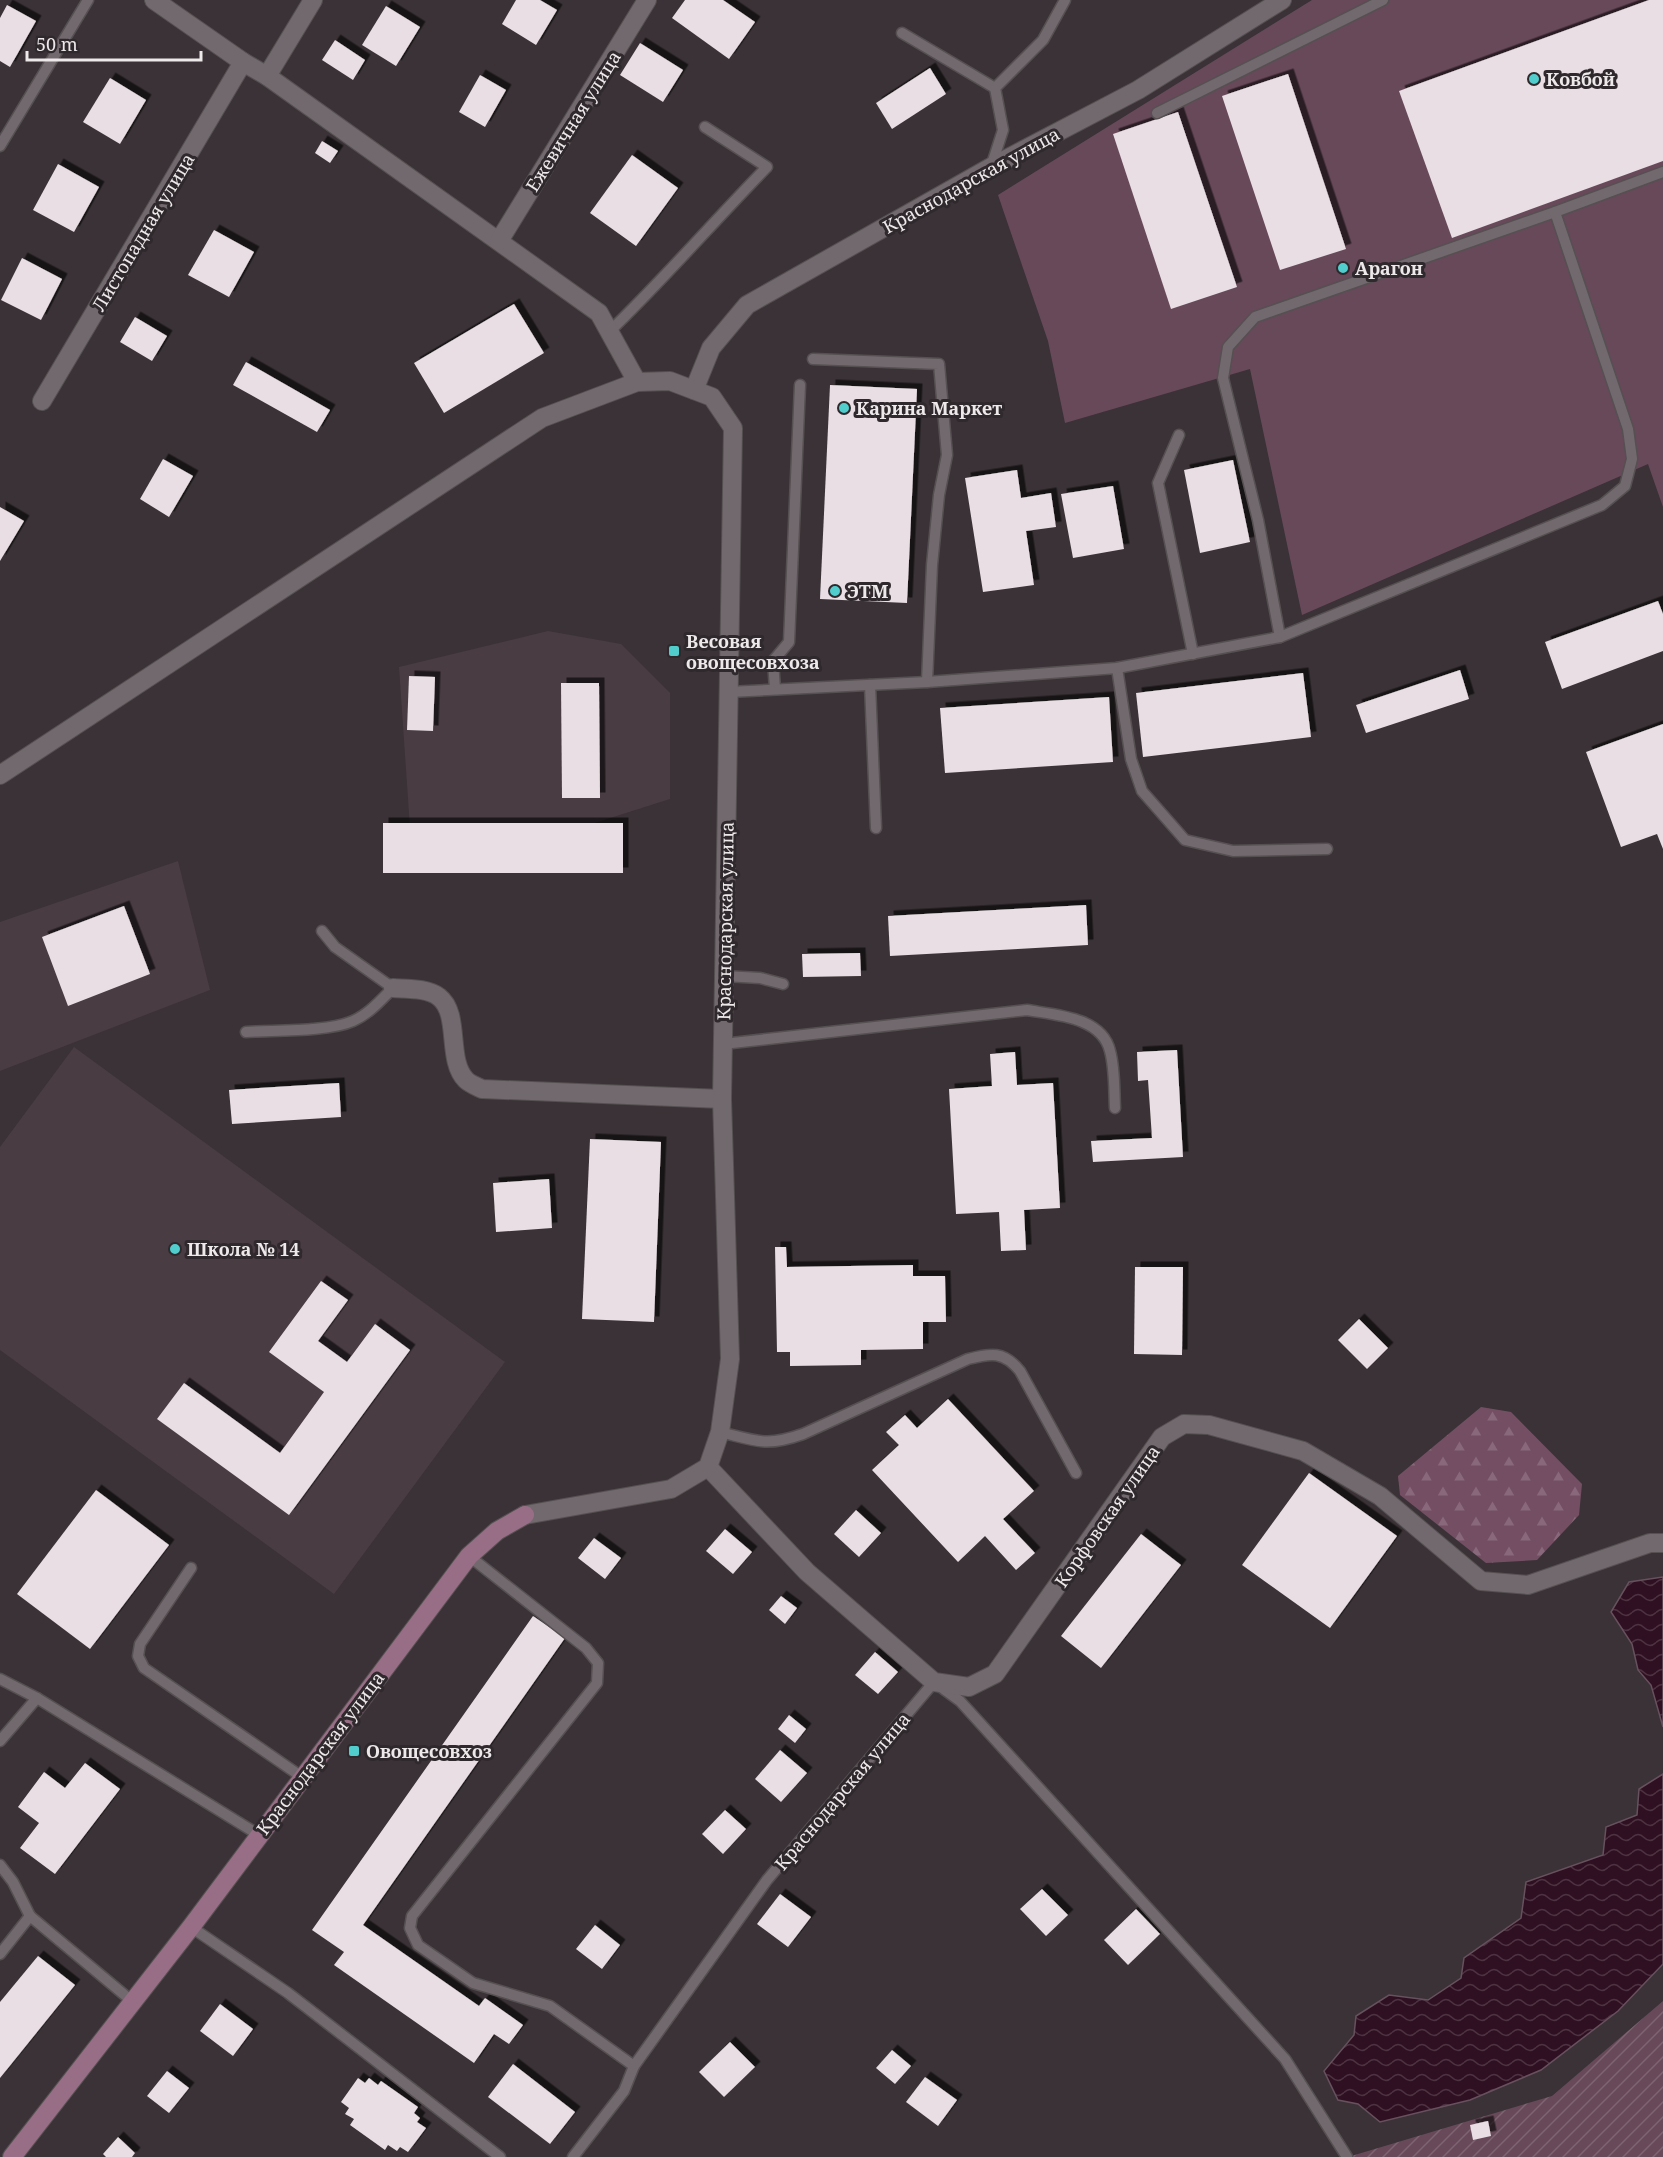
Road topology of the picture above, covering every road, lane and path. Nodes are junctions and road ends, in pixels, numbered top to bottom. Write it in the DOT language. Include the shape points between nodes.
graph roads {
  1 [pos="88,0"];
  2 [pos="154,0"];
  3 [pos="313,0"];
  4 [pos="647,0"];
  5 [pos="1065,0"];
  6 [pos="1282,0"];
  7 [pos="1383,0"];
  8 [pos="902,33"];
  9 [pos="243,62"];
  10 [pos="267,76"];
  11 [pos="995,88"];
  12 [pos="1157,113"];
  13 [pos="705,127"];
  14 [pos="0,146"];
  15 [pos="991,167"];
  16 [pos="1663,172"];
  17 [pos="1555,212"];
  18 [pos="499,241"];
  19 [pos="609,332"];
  20 [pos="813,359"];
  21 [pos="637,382"];
  22 [pos="800,385"];
  23 [pos="694,390"];
  24 [pos="42,401"];
  25 [pos="1179,435"];
  26 [pos="1280,637"];
  27 [pos="1193,654"];
  28 [pos="1118,668"];
  29 [pos="927,682"];
  30 [pos="870,685"];
  31 [pos="775,689"];
  32 [pos="729,692"];
  33 [pos="0,775"];
  34 [pos="876,828"];
  35 [pos="1327,849"];
  36 [pos="322,931"];
  37 [pos="724,976"];
  38 [pos="783,984"];
  39 [pos="393,988"];
  40 [pos="246,1032"];
  41 [pos="723,1044"];
  42 [pos="722,1099"];
  43 [pos="1115,1108"];
  44 [pos="720,1432"];
  45 [pos="708,1467"];
  46 [pos="1076,1473"];
  47 [pos="525,1515"];
  48 [pos="1663,1543"];
  49 [pos="469,1556"];
  50 [pos="191,1568"];
  51 [pos="0,1679"];
  52 [pos="934,1682"];
  53 [pos="37,1698"];
  54 [pos="0,1741"];
  55 [pos="302,1777"];
  56 [pos="259,1835"];
  57 [pos="0,1865"];
  58 [pos="30,1916"];
  59 [pos="191,1927"];
  60 [pos="0,1954"];
  61 [pos="133,2002"];
  62 [pos="634,2066"];
  63 [pos="12,2157"];
  64 [pos="500,2157"];
  65 [pos="573,2157"];
  66 [pos="1347,2157"];
  1 -- 14 [label="lane"];
  2 -- 9 [label="street"];
  3 -- 10 [label="street"];
  4 -- 18 [label="street, Ежевичная улица"];
  5 -- 11 [label="lane" via="1043,40"];
  6 -- 15 [label="street, Краснодарская улица" via="1138,90"];
  7 -- 12 [label="lane"];
  8 -- 11 [label="lane"];
  9 -- 10 [label="street"];
  9 -- 24 [label="street, Листопадная улица"];
  10 -- 18 [label="street"];
  11 -- 15 [label="lane" via="1004,130"];
  13 -- 19 [label="lane" via="767,167"];
  15 -- 23 [label="street, Краснодарская улица" via="747,305 711,348"];
  16 -- 17 [label="lane"];
  17 -- 26 [label="lane" via="1255,317 1228,347 1223,378 1258,520"];
  17 -- 26 [label="lane" via="1628,429 1632,459 1625,486 1602,504"];
  18 -- 19 [label="street" via="599,313"];
  19 -- 21 [label="street"];
  20 -- 29 [label="lane" via="939,364 947,455 932,565"];
  21 -- 23 [label="street, Краснодарская улица" via="670,381"];
  21 -- 33 [label="street, Краснодарская улица" via="542,418"];
  22 -- 31 [label="lane" via="789,642 773,662"];
  23 -- 32 [label="street, Краснодарская улица" via="712,397 734,428"];
  25 -- 27 [label="lane" via="1158,483"];
  26 -- 27 [label="lane"];
  27 -- 28 [label="lane"];
  28 -- 29 [label="lane"];
  28 -- 35 [label="lane" via="1131,759 1142,791 1185,840 1233,850"];
  29 -- 30 [label="lane"];
  30 -- 31 [label="lane"];
  30 -- 34 [label="lane"];
  31 -- 32 [label="lane"];
  32 -- 37 [label="street, Краснодарская улица"];
  36 -- 39 [label="lane" via="335,947"];
  37 -- 38 [label="lane"];
  37 -- 41 [label="street, Краснодарская улица"];
  39 -- 40 [label="lane" via="353,1021 334,1026"];
  39 -- 42 [label="street" via="420,990 438,996 446,1005 458,1070 467,1082 482,1089"];
  41 -- 42 [label="street, Краснодарская улица"];
  41 -- 43 [label="lane" via="1027,1010 1067,1017 1098,1029 1110,1050"];
  42 -- 44 [label="street, Краснодарская улица" via="730,1359"];
  44 -- 45 [label="street, Краснодарская улица"];
  44 -- 46 [label="lane" via="762,1443 783,1441 968,1359 1001,1355 1020,1371"];
  45 -- 47 [label="street, Краснодарская улица" via="671,1490"];
  45 -- 52 [label="street" via="807,1572"];
  47 -- 49 [label="main road, Краснодарская улица" via="497,1531"];
  48 -- 52 [label="street, Корфовская улица" via="1650,1543 1528,1585 1481,1581 1380,1496 1303,1451 1209,1425 1184,1424 1162,1437 996,1674 969,1687"];
  49 -- 55 [label="main road, Краснодарская улица"];
  49 -- 62 [label="lane" via="586,1648 598,1663 597,1683 412,1916 410,1928 418,1945 473,1983 550,2006"];
  50 -- 55 [label="lane" via="140,1644 138,1656 144,1668"];
  51 -- 53 [label="lane"];
  52 -- 62 [label="lane, Краснодарская улица" via="767,1880"];
  52 -- 66 [label="lane" via="960,1701 1285,2059"];
  53 -- 54 [label="lane"];
  53 -- 56 [label="lane"];
  55 -- 56 [label="main road, Краснодарская улица"];
  56 -- 59 [label="main road, Краснодарская улица"];
  57 -- 58 [label="lane"];
  58 -- 60 [label="lane"];
  58 -- 61 [label="lane"];
  59 -- 61 [label="main road, Краснодарская улица"];
  59 -- 64 [label="lane" via="288,1993"];
  61 -- 63 [label="main road, Краснодарская улица"];
  62 -- 65 [label="lane, Краснодарская улица" via="624,2091"];
}
